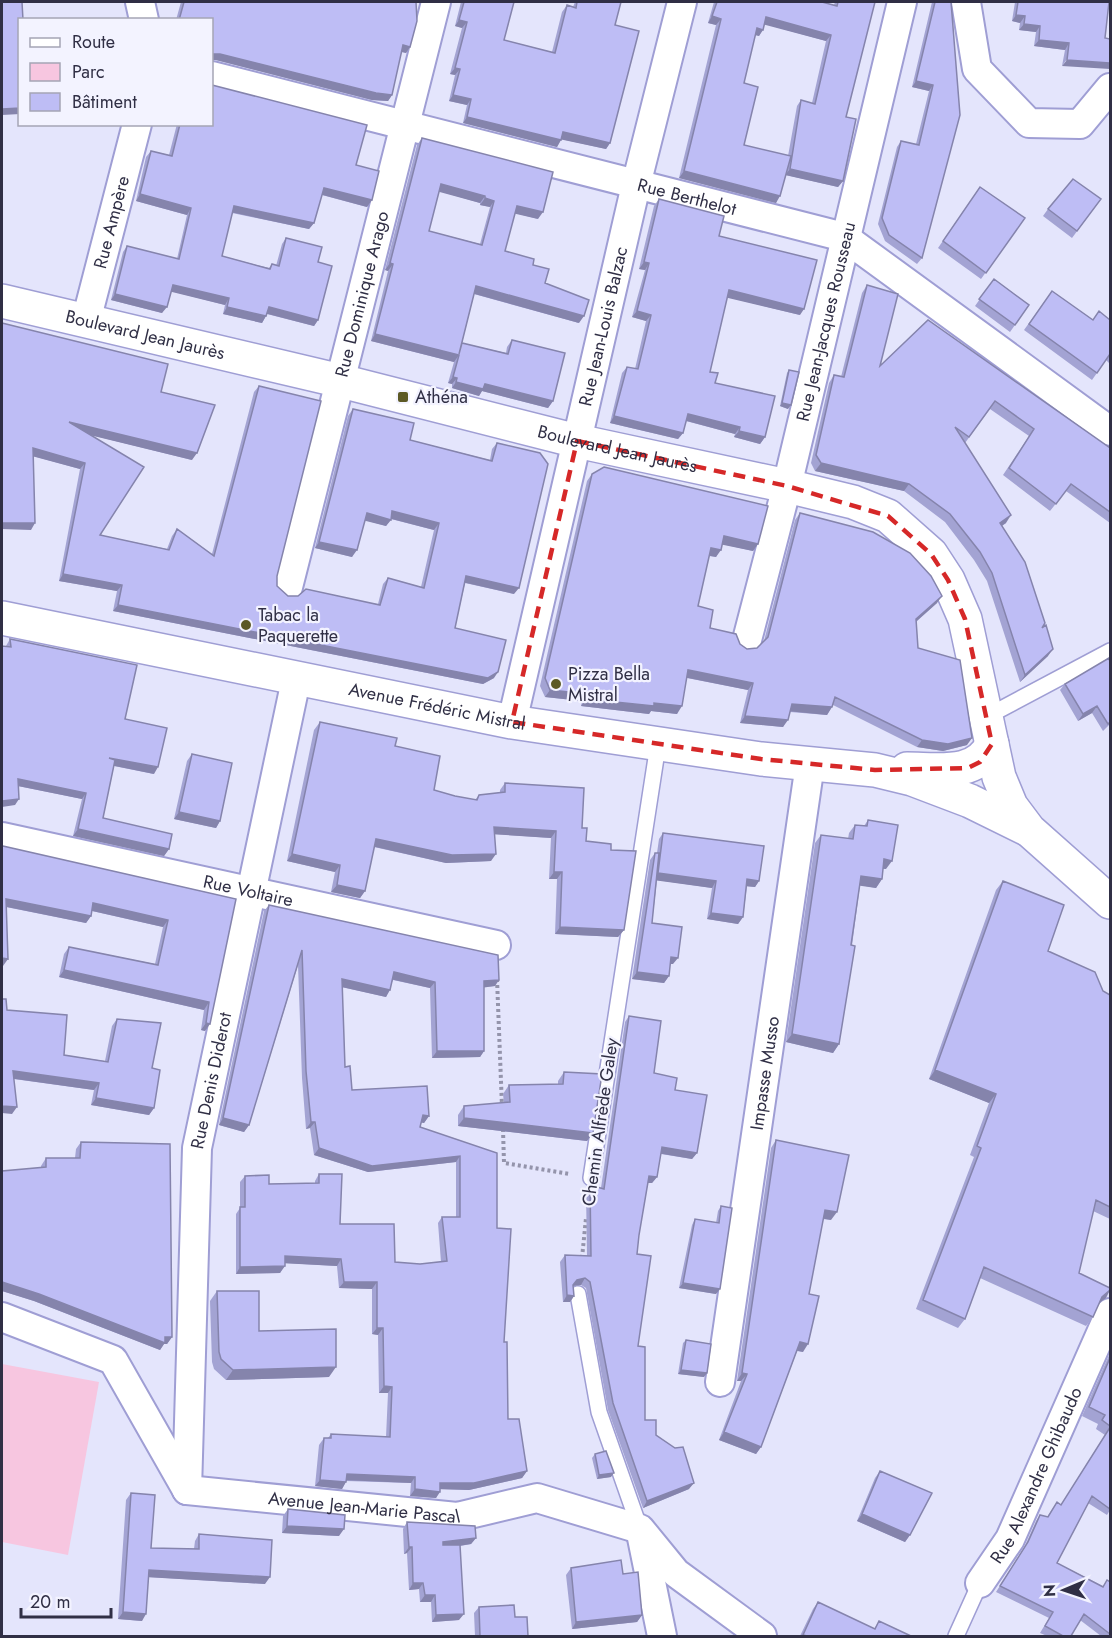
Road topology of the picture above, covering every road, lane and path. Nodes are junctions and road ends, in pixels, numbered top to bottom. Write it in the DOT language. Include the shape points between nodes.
graph roads {
  1 [pos="140,2"];
  2 [pos="436,2"];
  3 [pos="682,2"];
  4 [pos="902,2"];
  5 [pos="966,2"];
  6 [pos="144,18"];
  7 [pos="213,76"];
  8 [pos="1110,88"];
  9 [pos="405,124"];
  10 [pos="136,126"];
  11 [pos="636,185"];
  12 [pos="844,237"];
  13 [pos="2,301"];
  14 [pos="86,321"];
  15 [pos="341,381"];
  16 [pos="1110,431"];
  17 [pos="578,441"];
  18 [pos="787,486"];
  19 [pos="288,587"];
  20 [pos="2,618"];
  21 [pos="747,640"];
  22 [pos="1110,651"];
  23 [pos="296,680"];
  24 [pos="512,722"];
  25 [pos="989,730"];
  26 [pos="658,745"];
  27 [pos="810,764"];
  28 [pos="875,770"];
  29 [pos="1029,830"];
  30 [pos="2,837"];
  31 [pos="250,890"];
  32 [pos="1110,902"];
  33 [pos="496,945"];
  34 [pos="591,1178"];
  35 [pos="578,1294"];
  36 [pos="1110,1313"];
  37 [pos="2,1317"];
  38 [pos="720,1382"];
  39 [pos="187,1490"];
  40 [pos="640,1529"];
  41 [pos="980,1583"];
  42 [pos="662,1636"];
  43 [pos="762,1636"];
  44 [pos="956,1636"];
  1 -- 6 [label="street"];
  2 -- 9 [label="street, Rue Dominique Arago"];
  3 -- 11 [label="street, Rue Jean-Louis Balzac"];
  4 -- 12 [label="street, Rue Jean-Jacques Rousseau"];
  5 -- 8 [label="street" via="977,69 1029,123 1080,124"];
  7 -- 9 [label="street, Rue Berthelot"];
  9 -- 11 [label="street, Rue Berthelot"];
  9 -- 15 [label="street, Rue Dominique Arago"];
  10 -- 14 [label="street, Rue Ampère"];
  11 -- 12 [label="street, Rue Berthelot"];
  11 -- 17 [label="street, Rue Jean-Louis Balzac"];
  12 -- 16 [label="street, Rue Berthelot"];
  12 -- 18 [label="street, Rue Jean-Jacques Rousseau"];
  13 -- 14 [label="main road, Boulevard Jean Jaurès"];
  14 -- 15 [label="main road, Boulevard Jean Jaurès"];
  15 -- 17 [label="main road, Boulevard Jean Jaurès"];
  15 -- 19 [label="street, Rue Dominique Arago"];
  17 -- 18 [label="main road, Boulevard Jean Jaurès"];
  17 -- 24 [label="street, Rue Jean-Louis Balzac"];
  18 -- 21 [label="street, Rue Jean-Jacques Rousseau"];
  18 -- 25 [label="main road, Boulevard Jean Jaurès" via="853,502 888,516 931,554 948,580 964,619"];
  20 -- 23 [label="main road, Avenue Frédéric Mistral"];
  22 -- 25 [label="lane"];
  23 -- 24 [label="main road, Avenue Frédéric Mistral"];
  23 -- 31 [label="street, Rue Denis Diderot"];
  24 -- 26 [label="main road, Avenue Frédéric Mistral"];
  25 -- 28 [label="main road, Avenue Frédéric Mistral" via="980,762 968,768"];
  25 -- 29 [label="main road, Boulevard Jean Jaurès" via="999,777 1011,806"];
  26 -- 27 [label="main road, Avenue Frédéric Mistral"];
  26 -- 34 [label="lane, Chemin Alfrède Galey"];
  27 -- 28 [label="main road, Avenue Frédéric Mistral"];
  27 -- 38 [label="street, Impasse Musso"];
  28 -- 29 [label="main road, Avenue Frédéric Mistral" via="970,801"];
  29 -- 32 [label="main road"];
  30 -- 31 [label="street, Rue Voltaire"];
  31 -- 33 [label="street, Rue Voltaire"];
  31 -- 39 [label="street, Rue Denis Diderot" via="197,1148"];
  33 -- 34 [label="path" via="504,1163"];
  34 -- 35 [label="path, Chemin Alfrède Galey"];
  35 -- 40 [label="lane" via="599,1412"];
  36 -- 41 [label="street, Rue Alexandre Ghibaudo" via="1010,1539"];
  37 -- 39 [label="street" via="112,1360"];
  39 -- 40 [label="street, Avenue Jean-Marie Pascal" via="456,1517 537,1498"];
  40 -- 42 [label="street"];
  40 -- 43 [label="street" via="676,1573"];
  41 -- 44 [label="lane, Rue Alexandre Ghibaudo"];
}
